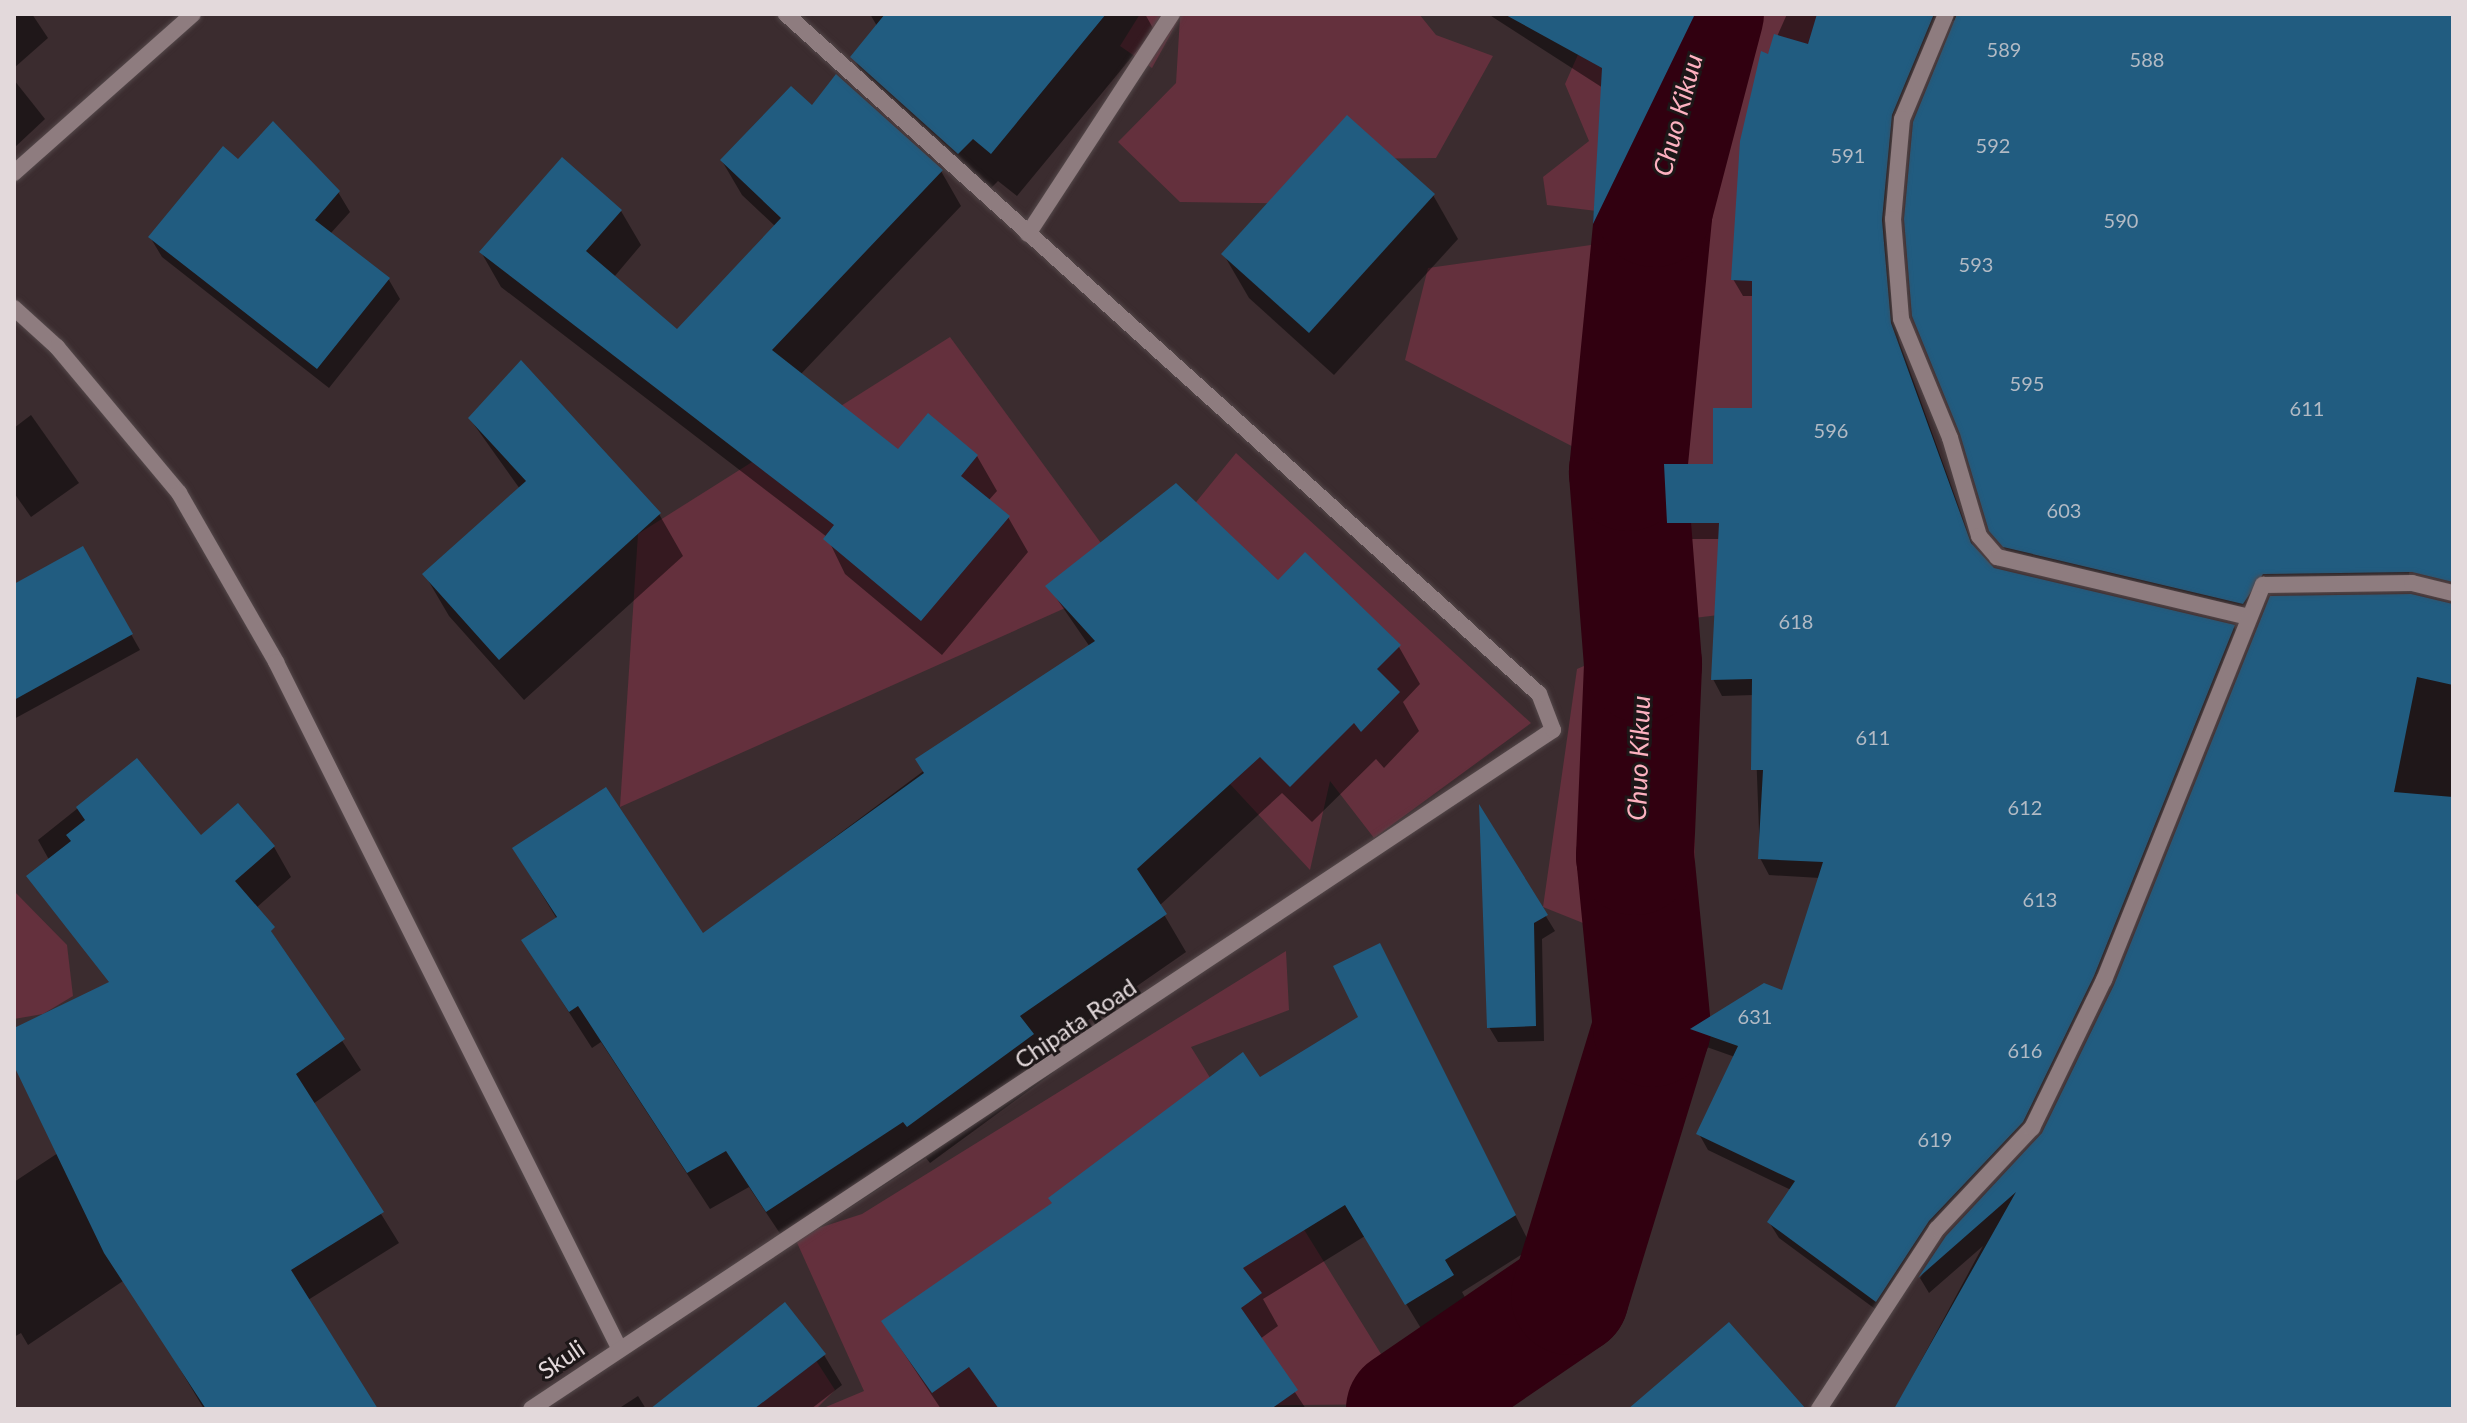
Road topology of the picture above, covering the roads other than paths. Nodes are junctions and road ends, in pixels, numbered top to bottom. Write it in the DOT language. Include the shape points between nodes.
graph roads {
  1 [pos="193,14"];
  2 [pos="786,14"];
  3 [pos="1172,14"];
  4 [pos="1946,14"];
  5 [pos="14,173"];
  6 [pos="1028,234"];
  7 [pos="14,308"];
  8 [pos="2453,593"];
  9 [pos="2249,617"];
  10 [pos="619,1348"];
  11 [pos="531,1409"];
  12 [pos="1819,1409"];
  1 -- 5 [label="street"];
  2 -- 6 [label="street"];
  3 -- 6 [label="street"];
  4 -- 9 [label="street" via="1902,119 1893,219 1901,319 1950,438 1979,536 1997,557"];
  6 -- 10 [label="street, Chipata Road" via="1539,694 1553,730"];
  7 -- 10 [label="street" via="57,347 179,493 276,662"];
  8 -- 9 [label="street" via="2385,582 2263,585"];
  9 -- 12 [label="street" via="2104,980 2032,1128 1937,1229"];
  10 -- 11 [label="street, Skuli"];
}
